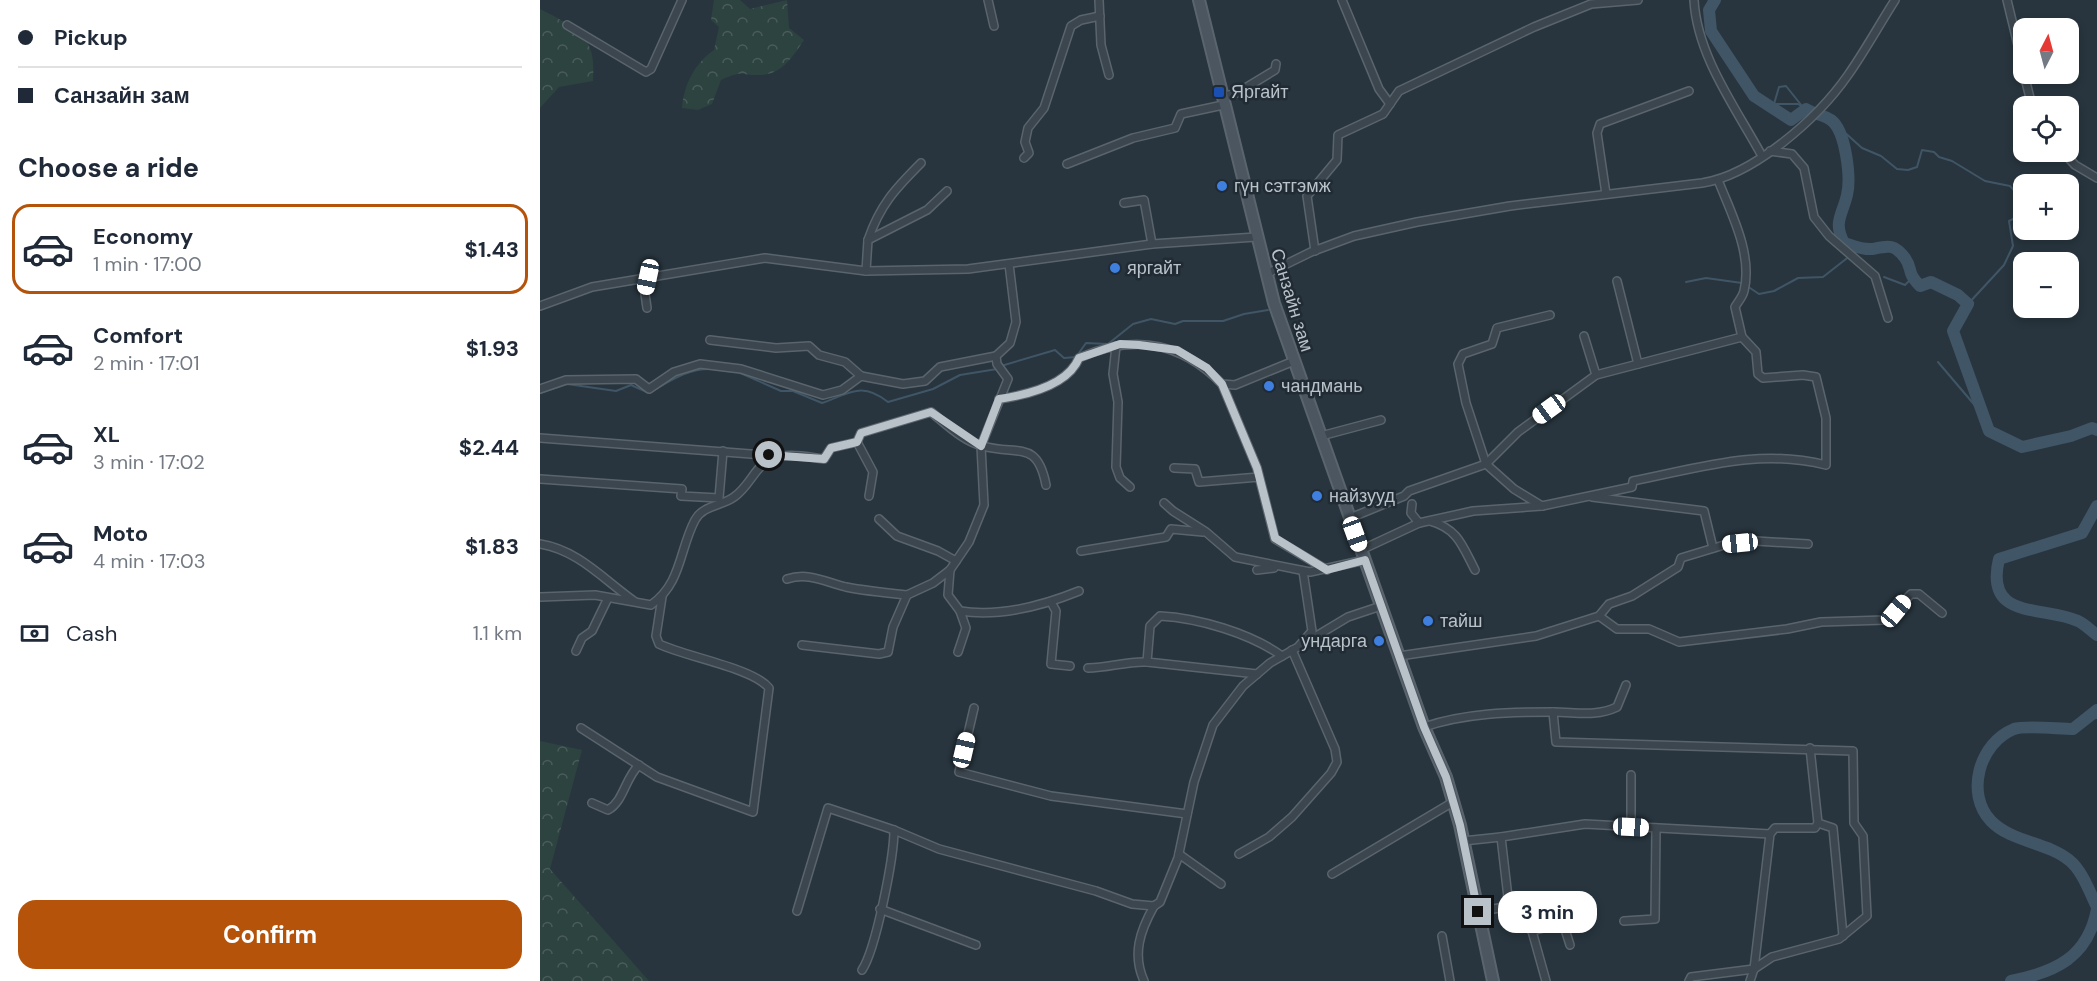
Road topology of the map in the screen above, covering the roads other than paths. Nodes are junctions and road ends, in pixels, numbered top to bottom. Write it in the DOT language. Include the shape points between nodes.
graph roads {
  1 [pos="682,0"];
  2 [pos="988,0"];
  3 [pos="1099,0"];
  4 [pos="1199,0"];
  5 [pos="1342,0"];
  6 [pos="1638,0"];
  7 [pos="1694,0"];
  8 [pos="1895,0"];
  9 [pos="2007,0"];
  10 [pos="1100,16"];
  11 [pos="567,25"];
  12 [pos="2013,25"];
  13 [pos="994,26"];
  14 [pos="1276,64"];
  15 [pos="1108,75"];
  16 [pos="1689,91"];
  17 [pos="1222,101"];
  18 [pos="1390,104"];
  19 [pos="1770,151"];
  20 [pos="1762,156"];
  21 [pos="1024,158"];
  22 [pos="2072,162"];
  23 [pos="921,163"];
  24 [pos="1067,164"];
  25 [pos="2097,178"];
  26 [pos="1718,180"];
  27 [pos="947,191"];
  28 [pos="1606,194"];
  29 [pos="1124,203"];
  30 [pos="1256,237"];
  31 [pos="868,240"];
  32 [pos="1152,244"];
  33 [pos="1315,251"];
  34 [pos="1009,264"];
  35 [pos="866,271"];
  36 [pos="1266,274"];
  37 [pos="648,277"];
  38 [pos="1617,281"];
  39 [pos="540,306"];
  40 [pos="647,308"];
  41 [pos="1550,315"];
  42 [pos="1888,318"];
  43 [pos="1584,336"];
  44 [pos="1742,336"];
  45 [pos="710,340"];
  46 [pos="1116,346"];
  47 [pos="996,357"];
  48 [pos="1294,361"];
  49 [pos="1638,364"];
  50 [pos="1596,375"];
  51 [pos="861,376"];
  52 [pos="1222,384"];
  53 [pos="540,389"];
  54 [pos="999,399"];
  55 [pos="1381,420"];
  56 [pos="1321,436"];
  57 [pos="540,438"];
  58 [pos="857,442"];
  59 [pos="981,446"];
  60 [pos="723,451"];
  61 [pos="782,456"];
  62 [pos="1486,464"];
  63 [pos="1174,468"];
  64 [pos="1259,477"];
  65 [pos="540,479"];
  66 [pos="1046,485"];
  67 [pos="1130,487"];
  68 [pos="869,496"];
  69 [pos="1590,496"];
  70 [pos="1164,502"];
  71 [pos="1412,504"];
  72 [pos="1542,506"];
  73 [pos="1350,518"];
  74 [pos="879,519"];
  75 [pos="1427,520"];
  76 [pos="1419,523"];
  77 [pos="1206,532"];
  78 [pos="540,544"];
  79 [pos="1808,544"];
  80 [pos="1713,548"];
  81 [pos="1081,550"];
  82 [pos="1363,555"];
  83 [pos="956,561"];
  84 [pos="1283,568"];
  85 [pos="950,570"];
  86 [pos="1257,570"];
  87 [pos="1327,570"];
  88 [pos="1475,570"];
  89 [pos="1303,571"];
  90 [pos="787,579"];
  91 [pos="1079,591"];
  92 [pos="908,595"];
  93 [pos="540,597"];
  94 [pos="662,597"];
  95 [pos="608,598"];
  96 [pos="1051,602"];
  97 [pos="636,603"];
  98 [pos="1381,606"];
  99 [pos="960,611"];
  100 [pos="1942,613"];
  101 [pos="1599,616"];
  102 [pos="802,645"];
  103 [pos="1295,648"];
  104 [pos="576,651"];
  105 [pos="958,652"];
  106 [pos="1282,656"];
  107 [pos="1399,656"];
  108 [pos="1148,662"];
  109 [pos="1070,666"];
  110 [pos="1088,668"];
  111 [pos="1257,674"];
  112 [pos="1626,685"];
  113 [pos="974,708"];
  114 [pos="1553,712"];
  115 [pos="1424,727"];
  116 [pos="581,728"];
  117 [pos="1810,748"];
  118 [pos="639,765"];
  119 [pos="1631,776"];
  120 [pos="1453,802"];
  121 [pos="592,803"];
  122 [pos="1187,814"];
  123 [pos="1818,823"];
  124 [pos="1631,827"];
  125 [pos="1656,828"];
  126 [pos="894,830"];
  127 [pos="1770,834"];
  128 [pos="1502,837"];
  129 [pos="1463,841"];
  130 [pos="1179,854"];
  131 [pos="1239,854"];
  132 [pos="1332,874"];
  133 [pos="1221,884"];
  134 [pos="1154,906"];
  135 [pos="1509,906"];
  136 [pos="880,909"];
  137 [pos="797,911"];
  138 [pos="1478,912"];
  139 [pos="1624,921"];
  140 [pos="1532,931"];
  141 [pos="1442,936"];
  142 [pos="1843,936"];
  143 [pos="976,945"];
  144 [pos="1570,945"];
  145 [pos="1754,969"];
  146 [pos="862,970"];
  147 [pos="1144,981"];
  148 [pos="1450,981"];
  149 [pos="1493,981"];
  150 [pos="1546,981"];
  151 [pos="1689,981"];
  152 [pos="1750,981"];
  1 -- 11 [label="street" via="651,69 646,72"];
  2 -- 13 [label="street"];
  3 -- 10 [label="street"];
  4 -- 17 [label="main road, Санзайн зам"];
  5 -- 18 [label="street" via="1379,89"];
  6 -- 18 [label="street" via="1591,4 1534,27 1399,92"];
  7 -- 20 [label="street" via="1695,15 1716,72"];
  8 -- 19 [label="street" via="1831,97"];
  9 -- 12 [label="street"];
  10 -- 15 [label="street"];
  10 -- 21 [label="street" via="1071,26 1044,108 1028,128 1025,142 1029,153"];
  14 -- 17 [label="street" via="1275,70"];
  16 -- 28 [label="street" via="1600,124 1597,133"];
  17 -- 24 [label="street" via="1181,114 1175,128 1133,138"];
  17 -- 30 [label="main road, Санзайн зам"];
  18 -- 33 [label="street" via="1383,114 1338,135 1337,160 1307,196"];
  19 -- 20 [label="street"];
  19 -- 42 [label="street" via="1792,154 1804,168 1814,218 1875,276"];
  20 -- 26 [label="street"];
  22 -- 25 [label="street"];
  23 -- 31 [label="street" via="876,214"];
  26 -- 28 [label="street"];
  26 -- 44 [label="street" via="1736,222 1745,261 1744,291 1735,307"];
  27 -- 31 [label="street" via="927,210"];
  28 -- 33 [label="street" via="1483,209 1354,236"];
  29 -- 32 [label="street" via="1144,200"];
  30 -- 32 [label="street"];
  30 -- 36 [label="main road, Санзайн зам"];
  31 -- 35 [label="street"];
  32 -- 34 [label="street"];
  33 -- 36 [label="street"];
  34 -- 35 [label="street"];
  34 -- 47 [label="street" via="1016,322 1010,343"];
  35 -- 37 [label="street" via="765,258"];
  36 -- 48 [label="main road, Санзайн зам"];
  37 -- 39 [label="street" via="592,287"];
  37 -- 40 [label="street"];
  38 -- 49 [label="street"];
  41 -- 62 [label="street" via="1497,328 1492,344 1463,354 1458,364"];
  43 -- 50 [label="street"];
  44 -- 49 [label="street"];
  44 -- 69 [label="street" via="1756,352 1758,374 1763,378 1816,377 1826,418 1826,465 1770,458 1730,459 1634,481 1632,488"];
  45 -- 51 [label="street" via="776,348 809,346 819,355 845,362"];
  46 -- 52 [label="street" via="1177,350 1207,368"];
  46 -- 54 [label="street" via="1079,358 1074,370 1058,380"];
  46 -- 67 [label="street" via="1116,467 1120,478"];
  47 -- 51 [label="street" via="940,367 926,381 903,384"];
  47 -- 54 [label="street" via="1008,379"];
  48 -- 52 [label="street" via="1235,385"];
  48 -- 56 [label="main road, Санзайн зам"];
  49 -- 50 [label="street"];
  50 -- 62 [label="street" via="1518,432"];
  51 -- 53 [label="street" via="842,390 824,394 741,369 700,364 674,372 649,389 636,379 566,380"];
  52 -- 64 [label="street"];
  54 -- 59 [label="street"];
  55 -- 56 [label="street"];
  56 -- 73 [label="main road, Санзайн зам"];
  57 -- 60 [label="street"];
  58 -- 59 [label="street" via="861,433 931,412"];
  58 -- 61 [label="street" via="831,448 824,459"];
  58 -- 68 [label="street" via="873,472"];
  59 -- 66 [label="street" via="1029,451 1043,469"];
  59 -- 83 [label="street" via="984,505 969,542"];
  60 -- 61 [label="street"];
  60 -- 65 [label="street" via="719,498 681,496 682,489"];
  61 -- 94 [label="street" via="767,460 748,486 733,498 703,511 695,520 681,564"];
  62 -- 72 [label="street" via="1514,489"];
  62 -- 73 [label="street" via="1409,491"];
  63 -- 64 [label="street" via="1195,469 1198,482"];
  64 -- 87 [label="street" via="1275,538"];
  69 -- 72 [label="street"];
  69 -- 80 [label="street" via="1704,511"];
  70 -- 77 [label="street"];
  71 -- 76 [label="street" via="1411,513"];
  72 -- 75 [label="street" via="1473,511"];
  73 -- 82 [label="main road, Санзайн зам"];
  74 -- 83 [label="street" via="897,536"];
  75 -- 76 [label="street"];
  75 -- 88 [label="street" via="1444,525 1457,535"];
  76 -- 82 [label="street"];
  77 -- 81 [label="street" via="1171,529 1166,537"];
  77 -- 84 [label="street" via="1235,557"];
  78 -- 97 [label="street" via="566,551 583,561"];
  79 -- 80 [label="street" via="1756,541"];
  80 -- 101 [label="street" via="1681,558 1678,567 1632,596 1609,603"];
  82 -- 87 [label="street"];
  82 -- 98 [label="main road, Санзайн зам"];
  83 -- 85 [label="street"];
  84 -- 86 [label="street"];
  84 -- 89 [label="street"];
  85 -- 92 [label="street"];
  85 -- 99 [label="street" via="948,595"];
  87 -- 89 [label="street"];
  89 -- 103 [label="street" via="1312,631"];
  90 -- 92 [label="street" via="819,578"];
  91 -- 96 [label="street"];
  92 -- 102 [label="street" via="892,627 888,652"];
  93 -- 95 [label="street"];
  94 -- 97 [label="street" via="651,605"];
  94 -- 118 [label="street" via="656,636 659,644 747,674 769,688 753,812 673,785"];
  95 -- 97 [label="street"];
  95 -- 104 [label="street" via="592,631 582,638"];
  96 -- 99 [label="street" via="1010,610"];
  96 -- 109 [label="street" via="1056,611 1051,664"];
  98 -- 103 [label="street" via="1348,617"];
  98 -- 107 [label="main road, Санзайн зам"];
  99 -- 105 [label="street" via="966,627"];
  100 -- 101 [label="street" via="1919,594 1911,594 1885,620 1821,622 1678,642 1649,629 1617,629"];
  101 -- 107 [label="street" via="1536,636"];
  103 -- 106 [label="street"];
  103 -- 131 [label="street" via="1335,749 1336,762 1292,817 1269,837"];
  106 -- 108 [label="street" via="1197,620 1160,616 1150,626"];
  106 -- 111 [label="street"];
  107 -- 115 [label="main road, Санзайн зам"];
  108 -- 110 [label="street" via="1126,661 1112,668"];
  108 -- 111 [label="street"];
  111 -- 122 [label="street" via="1213,725"];
  112 -- 114 [label="street" via="1617,707 1602,714"];
  113 -- 122 [label="street" via="959,772 1051,796"];
  114 -- 115 [label="street" via="1452,717"];
  114 -- 117 [label="street" via="1556,742"];
  115 -- 120 [label="main road, Санзайн зам"];
  116 -- 118 [label="street"];
  117 -- 123 [label="street"];
  117 -- 142 [label="street" via="1853,751 1854,823 1863,836 1867,916"];
  118 -- 121 [label="street" via="630,774 618,804 608,810"];
  119 -- 124 [label="street"];
  120 -- 129 [label="main road, Санзайн зам"];
  120 -- 132 [label="street"];
  122 -- 130 [label="street"];
  123 -- 127 [label="street" via="1806,830 1775,828"];
  123 -- 142 [label="street" via="1833,828"];
  124 -- 125 [label="street"];
  124 -- 128 [label="street" via="1586,825"];
  125 -- 127 [label="street"];
  125 -- 139 [label="street" via="1655,919"];
  126 -- 134 [label="street" via="939,849 1132,904"];
  126 -- 136 [label="street"];
  126 -- 137 [label="street" via="828,808"];
  127 -- 145 [label="street"];
  128 -- 129 [label="street"];
  128 -- 135 [label="street"];
  129 -- 138 [label="main road, Санзайн зам"];
  130 -- 133 [label="street"];
  130 -- 134 [label="street" via="1160,902"];
  134 -- 147 [label="street" via="1138,944 1137,965"];
  135 -- 138 [label="street"];
  135 -- 140 [label="street"];
  136 -- 143 [label="street"];
  136 -- 146 [label="street" via="869,960"];
  138 -- 149 [label="main road, Санзайн зам"];
  140 -- 144 [label="street" via="1563,923"];
  140 -- 150 [label="street"];
  141 -- 148 [label="street"];
  142 -- 145 [label="street" via="1772,957"];
  145 -- 151 [label="street" via="1691,977"];
  145 -- 152 [label="street"];
}
